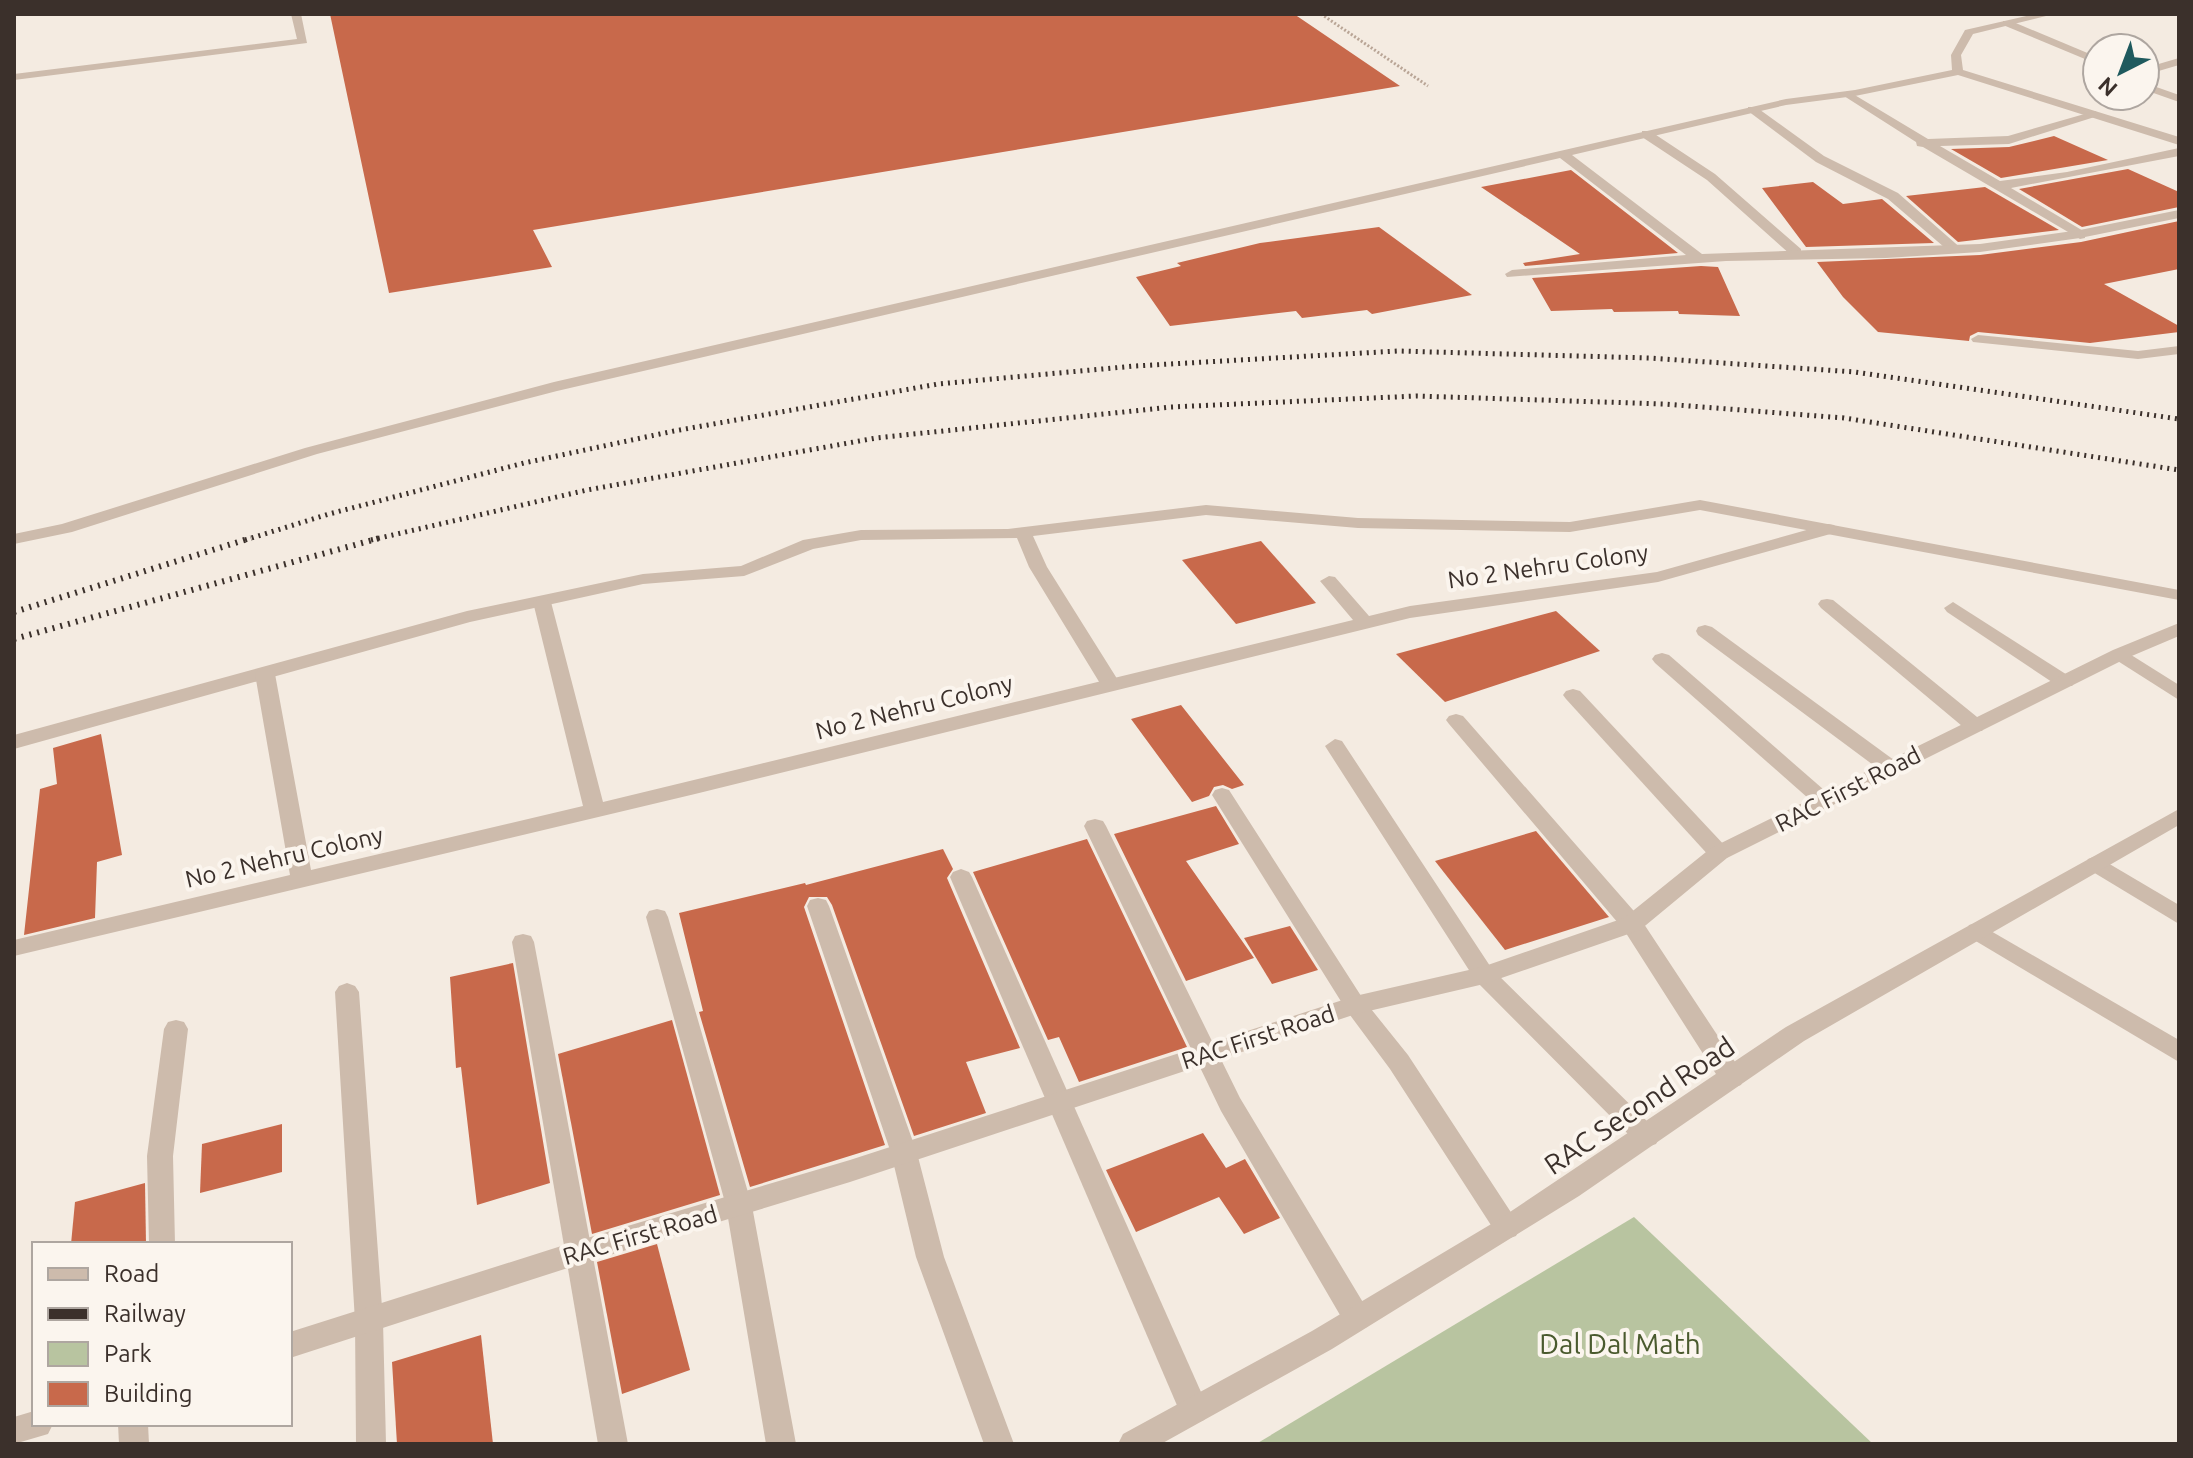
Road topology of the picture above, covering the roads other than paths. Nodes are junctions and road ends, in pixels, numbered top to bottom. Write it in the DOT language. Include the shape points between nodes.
graph roads {
  1 [pos="296,14"];
  2 [pos="2049,14"];
  3 [pos="2007,23"];
  4 [pos="2081,54"];
  5 [pos="1958,72"];
  6 [pos="14,77"];
  7 [pos="1848,94"];
  8 [pos="1752,109"];
  9 [pos="2095,115"];
  10 [pos="1646,134"];
  11 [pos="2179,141"];
  12 [pos="1921,143"];
  13 [pos="2179,152"];
  14 [pos="1561,153"];
  15 [pos="1994,186"];
  16 [pos="2179,214"];
  17 [pos="2080,235"];
  18 [pos="1956,250"];
  19 [pos="1796,252"];
  20 [pos="1699,258"];
  21 [pos="1512,274"];
  22 [pos="1978,339"];
  23 [pos="2179,350"];
  24 [pos="1828,529"];
  25 [pos="1023,533"];
  26 [pos="14,539"];
  27 [pos="1329,581"];
  28 [pos="2179,595"];
  29 [pos="542,602"];
  30 [pos="1827,604"];
  31 [pos="1953,608"];
  32 [pos="1365,623"];
  33 [pos="2179,629"];
  34 [pos="1705,631"];
  35 [pos="2120,654"];
  36 [pos="1662,659"];
  37 [pos="265,674"];
  38 [pos="2065,682"];
  39 [pos="1111,685"];
  40 [pos="2179,694"];
  41 [pos="1573,695"];
  42 [pos="1456,720"];
  43 [pos="1975,726"];
  44 [pos="14,742"];
  45 [pos="1335,746"];
  46 [pos="1891,768"];
  47 [pos="1222,795"];
  48 [pos="1824,801"];
  49 [pos="595,811"];
  50 [pos="2179,817"];
  51 [pos="1095,826"];
  52 [pos="1719,853"];
  53 [pos="2096,864"];
  54 [pos="961,877"];
  55 [pos="302,880"];
  56 [pos="818,906"];
  57 [pos="2179,916"];
  58 [pos="657,917"];
  59 [pos="1632,924"];
  60 [pos="1977,931"];
  61 [pos="523,942"];
  62 [pos="14,948"];
  63 [pos="1484,975"];
  64 [pos="347,992"];
  65 [pos="1355,1005"];
  66 [pos="176,1029"];
  67 [pos="2179,1052"];
  68 [pos="1208,1054"];
  69 [pos="1732,1078"];
  70 [pos="1060,1102"];
  71 [pos="1647,1137"];
  72 [pos="904,1153"];
  73 [pos="739,1206"];
  74 [pos="1507,1228"];
  75 [pos="162,1242"];
  76 [pos="577,1253"];
  77 [pos="1357,1318"];
  78 [pos="369,1321"];
  79 [pos="292,1344"];
  80 [pos="1194,1410"];
  81 [pos="371,1444"];
  82 [pos="613,1444"];
  83 [pos="781,1444"];
  84 [pos="999,1444"];
  85 [pos="1133,1444"];
  1 -- 6 [label="street" via="303,41"];
  2 -- 3 [label="street"];
  3 -- 4 [label="street"];
  3 -- 5 [label="street" via="1969,32 1956,55"];
  5 -- 7 [label="street"];
  5 -- 9 [label="street"];
  7 -- 8 [label="street"];
  7 -- 12 [label="street"];
  8 -- 10 [label="street"];
  8 -- 18 [label="street" via="1820,159 1893,196"];
  9 -- 11 [label="street"];
  9 -- 12 [label="street" via="2009,140"];
  10 -- 14 [label="street"];
  10 -- 19 [label="street" via="1711,177"];
  12 -- 15 [label="street"];
  13 -- 15 [label="street" via="2036,183"];
  14 -- 20 [label="street"];
  14 -- 26 [label="street" via="554,387 311,451 66,528"];
  15 -- 17 [label="street"];
  16 -- 17 [label="street"];
  17 -- 18 [label="street"];
  18 -- 19 [label="street"];
  19 -- 20 [label="street"];
  20 -- 21 [label="street"];
  22 -- 23 [label="street" via="2138,355"];
  24 -- 25 [label="street" via="1700,505 1570,527 1358,523 1206,510"];
  24 -- 28 [label="street"];
  24 -- 32 [label="street, No 2 Nehru Colony" via="1658,577"];
  25 -- 29 [label="street" via="861,535 809,544 744,571 643,579"];
  25 -- 39 [label="street" via="1038,567"];
  27 -- 32 [label="street"];
  29 -- 37 [label="street" via="467,617"];
  29 -- 49 [label="street"];
  30 -- 43 [label="street"];
  31 -- 38 [label="street"];
  32 -- 39 [label="street, No 2 Nehru Colony"];
  33 -- 35 [label="street, RAC First Road"];
  34 -- 46 [label="street"];
  35 -- 38 [label="street, RAC First Road"];
  35 -- 40 [label="street"];
  36 -- 48 [label="street"];
  37 -- 44 [label="street"];
  37 -- 55 [label="street"];
  38 -- 43 [label="street, RAC First Road"];
  39 -- 49 [label="street, No 2 Nehru Colony"];
  41 -- 52 [label="street"];
  42 -- 59 [label="street"];
  43 -- 46 [label="street, RAC First Road"];
  45 -- 63 [label="street"];
  46 -- 48 [label="street, RAC First Road"];
  47 -- 65 [label="street"];
  48 -- 52 [label="street, RAC First Road"];
  49 -- 55 [label="street, No 2 Nehru Colony"];
  50 -- 53 [label="street, RAC Second Road"];
  51 -- 68 [label="street"];
  52 -- 59 [label="street, RAC First Road"];
  53 -- 57 [label="street"];
  53 -- 60 [label="street, RAC Second Road"];
  54 -- 70 [label="street"];
  55 -- 62 [label="street, No 2 Nehru Colony"];
  56 -- 72 [label="street"];
  58 -- 73 [label="street"];
  59 -- 63 [label="street, RAC First Road"];
  59 -- 69 [label="street"];
  60 -- 67 [label="street"];
  60 -- 69 [label="street, RAC Second Road" via="1795,1034"];
  61 -- 76 [label="street"];
  63 -- 65 [label="street, RAC First Road"];
  63 -- 71 [label="street"];
  64 -- 78 [label="street"];
  65 -- 68 [label="street, RAC First Road"];
  65 -- 74 [label="street" via="1399,1062"];
  66 -- 75 [label="street" via="160,1156"];
  68 -- 70 [label="street, RAC First Road"];
  68 -- 77 [label="street" via="1230,1104"];
  69 -- 71 [label="street, RAC Second Road"];
  70 -- 72 [label="street, RAC First Road"];
  70 -- 80 [label="street"];
  71 -- 74 [label="street, RAC Second Road"];
  72 -- 73 [label="street, RAC First Road"];
  72 -- 84 [label="street" via="930,1257"];
  73 -- 76 [label="street, RAC First Road"];
  73 -- 83 [label="street"];
  74 -- 77 [label="street, RAC Second Road"];
  76 -- 78 [label="street, RAC First Road"];
  76 -- 82 [label="street"];
  77 -- 80 [label="street, RAC Second Road"];
  78 -- 79 [label="street, RAC First Road"];
  78 -- 81 [label="street"];
  80 -- 85 [label="street, RAC Second Road"];
}
